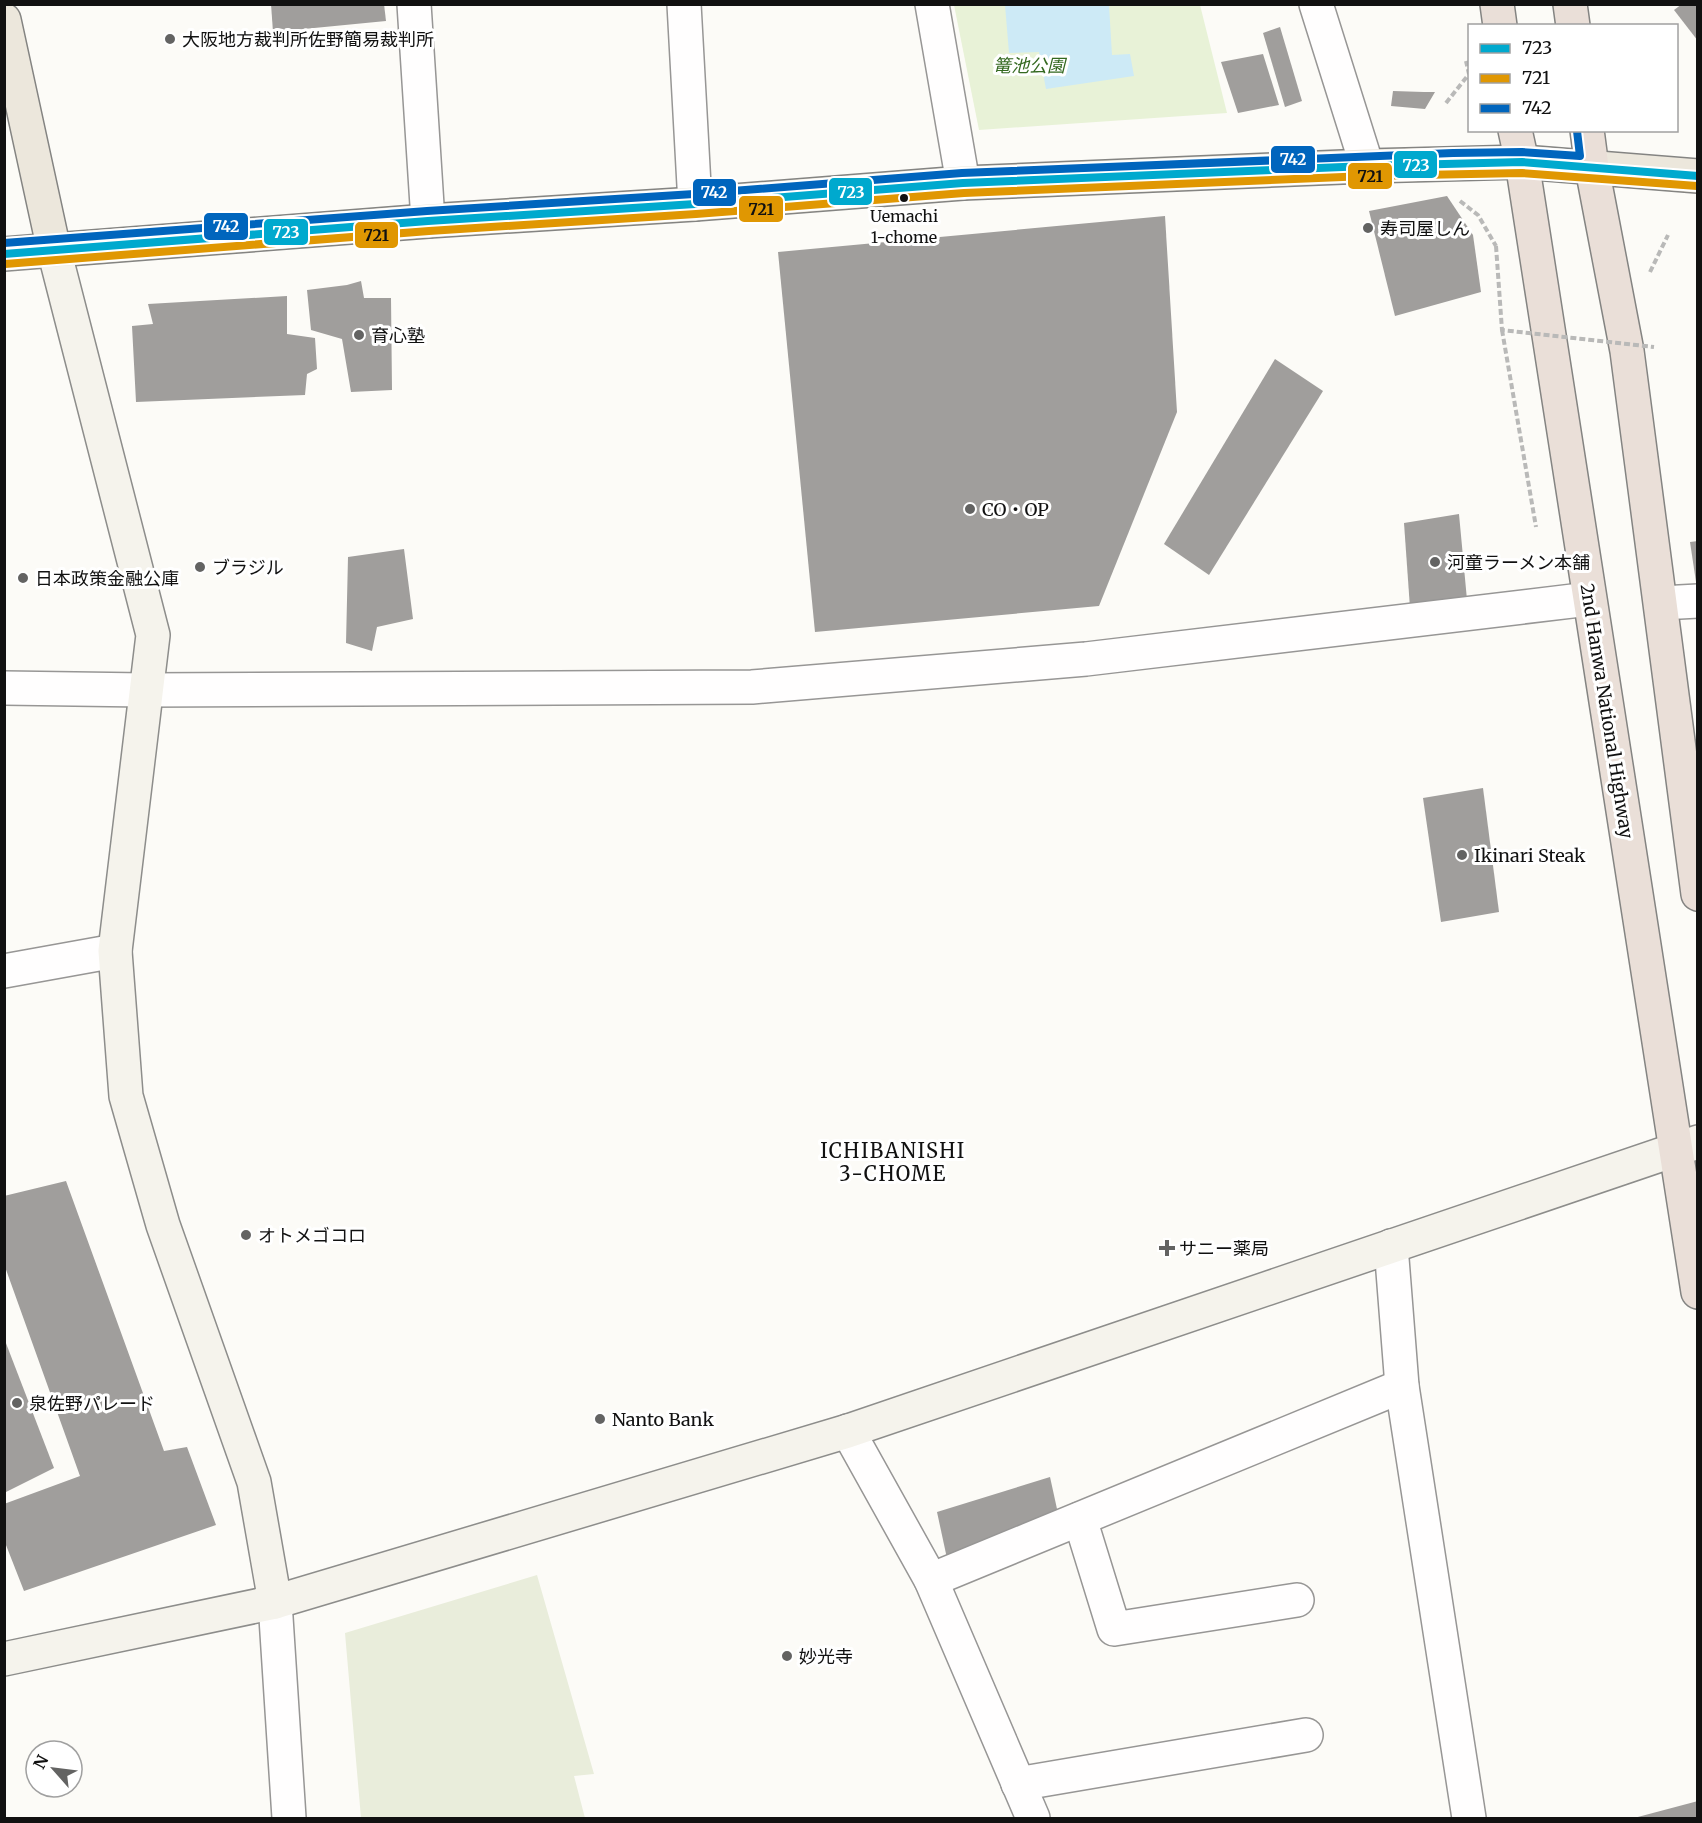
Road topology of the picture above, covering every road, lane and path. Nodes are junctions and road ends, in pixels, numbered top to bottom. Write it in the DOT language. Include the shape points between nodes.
graph roads {
  1 [pos="414,4"];
  2 [pos="684,4"];
  3 [pos="932,4"];
  4 [pos="1316,4"];
  5 [pos="1497,4"];
  6 [pos="1570,4"];
  7 [pos="4,20"];
  8 [pos="1500,24"];
  9 [pos="1573,24"];
  10 [pos="1466,61"];
  11 [pos="1468,68"];
  12 [pos="1468,76"];
  13 [pos="1446,103"];
  14 [pos="1515,132"];
  15 [pos="1587,132"];
  16 [pos="1522,162"];
  17 [pos="1367,166"];
  18 [pos="1592,168"];
  19 [pos="1698,176"];
  20 [pos="963,183"];
  21 [pos="1460,201"];
  22 [pos="695,204"];
  23 [pos="428,221"];
  24 [pos="1668,235"];
  25 [pos="54,250"];
  26 [pos="4,254"];
  27 [pos="1650,270"];
  28 [pos="1502,330"];
  29 [pos="1654,347"];
  30 [pos="1536,527"];
  31 [pos="1588,598"];
  32 [pos="1698,601"];
  33 [pos="1661,603"];
  34 [pos="4,688"];
  35 [pos="145,690"];
  36 [pos="1698,894"];
  37 [pos="116,951"];
  38 [pos="4,971"];
  39 [pos="1686,1146"];
  40 [pos="1391,1246"];
  41 [pos="1698,1292"];
  42 [pos="1402,1386"];
  43 [pos="848,1431"];
  44 [pos="1080,1519"];
  45 [pos="931,1581"];
  46 [pos="1297,1600"];
  47 [pos="275,1602"];
  48 [pos="4,1659"];
  49 [pos="1306,1735"];
  50 [pos="1018,1784"];
  51 [pos="289,1818"];
  52 [pos="1033,1818"];
  53 [pos="1469,1818"];
  1 -- 23 [label="street"];
  2 -- 22 [label="street"];
  3 -- 20 [label="street"];
  4 -- 17 [label="street"];
  5 -- 8 [label="highway"];
  6 -- 9 [label="highway"];
  7 -- 25 [label="main road"];
  10 -- 11 [label="path"];
  12 -- 13 [label="path"];
  14 -- 16 [label="highway, 2nd Hanwa National Highway"];
  15 -- 18 [label="highway"];
  16 -- 17 [label="main road"];
  16 -- 18 [label="main road"];
  16 -- 31 [label="highway, 2nd Hanwa National Highway"];
  17 -- 20 [label="main road"];
  18 -- 19 [label="main road"];
  18 -- 33 [label="highway" via="1627,351"];
  20 -- 22 [label="main road"];
  21 -- 28 [label="path, bridge" via="1478,215 1496,246"];
  22 -- 23 [label="main road"];
  23 -- 25 [label="main road"];
  24 -- 27 [label="path"];
  25 -- 26 [label="street"];
  25 -- 35 [label="street" via="153,635"];
  28 -- 29 [label="path, bridge"];
  28 -- 30 [label="path"];
  31 -- 35 [label="street" via="1086,659 752,687"];
  31 -- 39 [label="highway, 2nd Hanwa National Highway"];
  32 -- 33 [label="street"];
  33 -- 36 [label="highway"];
  34 -- 35 [label="street"];
  35 -- 37 [label="street"];
  37 -- 38 [label="street"];
  37 -- 47 [label="street" via="126,1096 164,1225 254,1482"];
  39 -- 40 [label="street"];
  39 -- 41 [label="highway, 2nd Hanwa National Highway"];
  40 -- 42 [label="street"];
  40 -- 43 [label="street"];
  42 -- 44 [label="street"];
  42 -- 53 [label="street"];
  43 -- 45 [label="street"];
  43 -- 47 [label="street"];
  44 -- 45 [label="street"];
  44 -- 46 [label="street" via="1114,1629"];
  45 -- 50 [label="street"];
  47 -- 48 [label="street"];
  47 -- 51 [label="street"];
  49 -- 50 [label="street"];
  50 -- 52 [label="street"];
}
